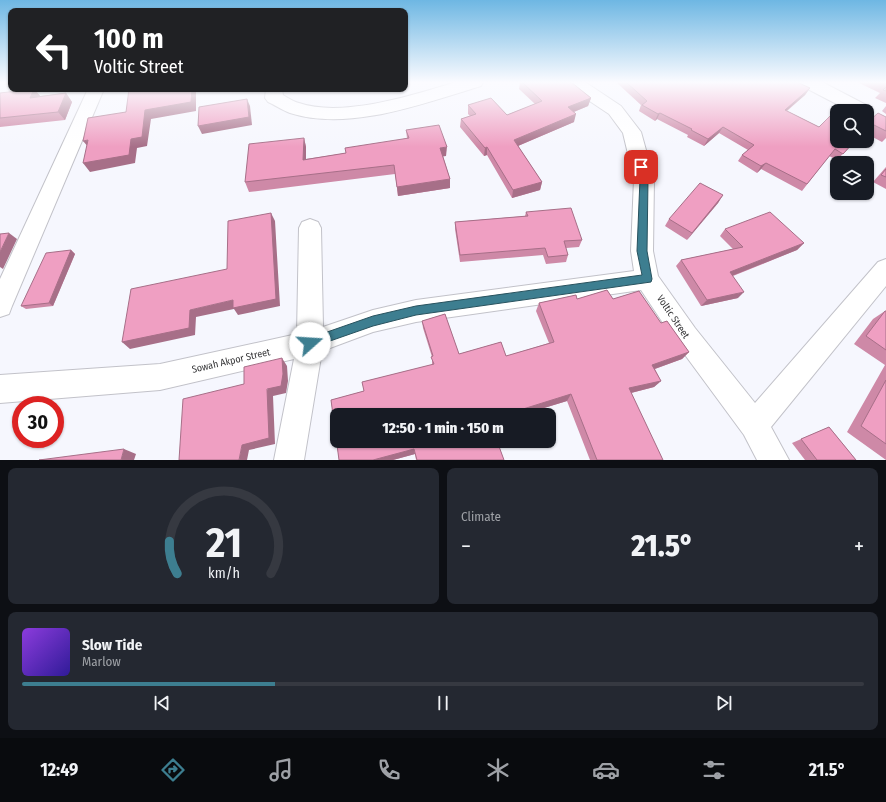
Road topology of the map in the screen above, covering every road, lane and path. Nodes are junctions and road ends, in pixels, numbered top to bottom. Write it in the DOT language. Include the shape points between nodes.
graph roads {
  1 [pos="90,103"];
  2 [pos="282,103"];
  3 [pos="399,103"];
  4 [pos="605,103"];
  5 [pos="310,228"];
  6 [pos="886,269"];
  7 [pos="647,279"];
  8 [pos="0,306"];
  9 [pos="310,343"];
  10 [pos="0,389"];
  11 [pos="754,425"];
  12 [pos="289,460"];
  13 [pos="774,460"];
  1 -- 8 [label="street"];
  2 -- 3 [label="street" via="302,111 322,114 362,111"];
  4 -- 7 [label="street, Voltic Street" via="615,110 632,132 644,179 642,251"];
  5 -- 9 [label="street"];
  6 -- 11 [label="street"];
  7 -- 9 [label="street, Sowah Akpor Street" via="416,311 373,321"];
  7 -- 11 [label="street, Voltic Street" via="686,336"];
  9 -- 10 [label="street, Sowah Akpor Street" via="160,377"];
  9 -- 12 [label="street"];
  11 -- 13 [label="street, Voltic Street"];
}
